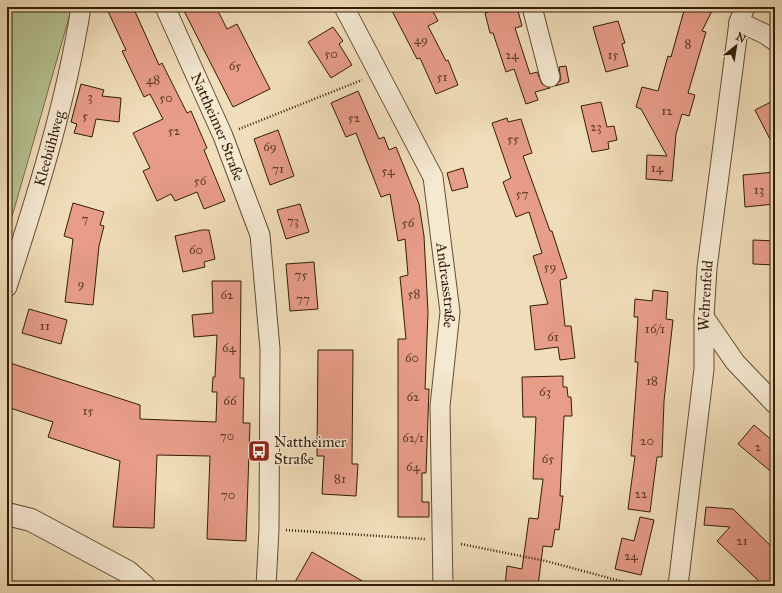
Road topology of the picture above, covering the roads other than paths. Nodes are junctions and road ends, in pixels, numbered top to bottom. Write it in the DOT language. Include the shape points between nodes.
graph roads {
  1 [pos="81,7"];
  2 [pos="165,7"];
  3 [pos="344,7"];
  4 [pos="532,7"];
  5 [pos="742,15"];
  6 [pos="775,41"];
  7 [pos="550,77"];
  8 [pos="7,287"];
  9 [pos="704,317"];
  10 [pos="775,404"];
  11 [pos="7,514"];
  12 [pos="144,586"];
  13 [pos="266,586"];
  14 [pos="443,586"];
  15 [pos="678,586"];
  1 -- 8 [label="street, Kleebühlweg" via="58,117 39,188"];
  2 -- 13 [label="street, Nattheimer Straße" via="223,136 260,235 270,349 270,529"];
  3 -- 14 [label="street, Andreasstraße" via="433,177 450,312 440,406"];
  4 -- 7 [label="street"];
  5 -- 6 [label="street"];
  5 -- 9 [label="street, Wehrenfeld" via="708,268"];
  9 -- 10 [label="street" via="735,362"];
  9 -- 15 [label="street, Wehrenfeld" via="704,369"];
  11 -- 12 [label="street" via="38,524 128,572"];
}
